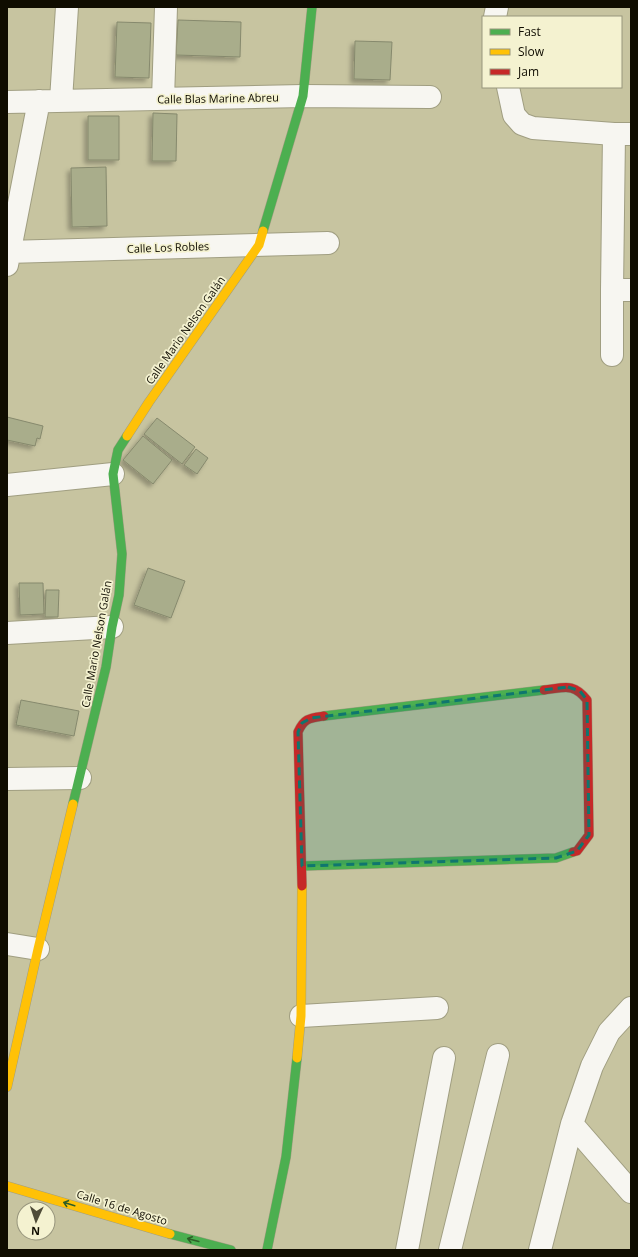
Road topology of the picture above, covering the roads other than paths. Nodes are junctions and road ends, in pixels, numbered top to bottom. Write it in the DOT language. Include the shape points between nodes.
graph roads {
  1 [pos="67,7"];
  2 [pos="166,7"];
  3 [pos="312,7"];
  4 [pos="508,88"];
  5 [pos="303,96"];
  6 [pos="430,97"];
  7 [pos="163,99"];
  8 [pos="61,100"];
  9 [pos="39,101"];
  10 [pos="7,102"];
  11 [pos="623,134"];
  12 [pos="328,243"];
  13 [pos="259,245"];
  14 [pos="8,256"];
  15 [pos="621,290"];
  16 [pos="612,355"];
  17 [pos="113,474"];
  18 [pos="7,485"];
  19 [pos="112,627"];
  20 [pos="7,633"];
  21 [pos="80,778"];
  22 [pos="7,779"];
  23 [pos="302,866"];
  24 [pos="7,944"];
  25 [pos="38,949"];
  26 [pos="437,1008"];
  27 [pos="631,1008"];
  28 [pos="301,1016"];
  29 [pos="498,1055"];
  30 [pos="444,1058"];
  31 [pos="7,1087"];
  32 [pos="572,1124"];
  33 [pos="7,1186"];
  34 [pos="631,1192"];
  35 [pos="231,1250"];
  36 [pos="267,1250"];
  37 [pos="406,1250"];
  38 [pos="450,1250"];
  39 [pos="540,1250"];
  1 -- 8 [label="street"];
  2 -- 7 [label="street"];
  3 -- 5 [label="street, Calle Mario Nelson Galán"];
  4 -- 11 [label="street" via="514,115 522,124 533,128"];
  5 -- 6 [label="street, Calle Blas Marine Abreu"];
  5 -- 7 [label="street, Calle Blas Marine Abreu"];
  5 -- 13 [label="street, Calle Mario Nelson Galán"];
  7 -- 8 [label="street, Calle Blas Marine Abreu"];
  8 -- 9 [label="street, Calle Blas Marine Abreu"];
  9 -- 10 [label="street, Calle Blas Marine Abreu"];
  9 -- 14 [label="street"];
  11 -- 15 [label="street"];
  12 -- 13 [label="street, Calle Los Robles"];
  13 -- 14 [label="street, Calle Los Robles"];
  13 -- 17 [label="street, Calle Mario Nelson Galán" via="122,443"];
  15 -- 16 [label="street"];
  17 -- 18 [label="street"];
  17 -- 19 [label="street, Calle Mario Nelson Galán" via="122,559 119,595"];
  19 -- 20 [label="street"];
  19 -- 21 [label="street, Calle Mario Nelson Galán" via="106,667"];
  21 -- 22 [label="street"];
  21 -- 25 [label="street, Calle Mario Nelson Galán"];
  23 -- 23 [label="street" via="556,858 577,851 589,835 588,700 580,691 568,687 311,718 302,723 298,732"];
  23 -- 28 [label="street"];
  24 -- 25 [label="street"];
  25 -- 31 [label="street, Calle Mario Nelson Galán"];
  26 -- 28 [label="street"];
  27 -- 32 [label="street" via="609,1032 592,1066"];
  28 -- 36 [label="street" via="286,1156"];
  29 -- 38 [label="street"];
  30 -- 37 [label="street"];
  32 -- 34 [label="street"];
  32 -- 39 [label="street"];
  35 -- 33 [label="street, Calle 16 de Agosto, one-way" via="174,1239"];
}
